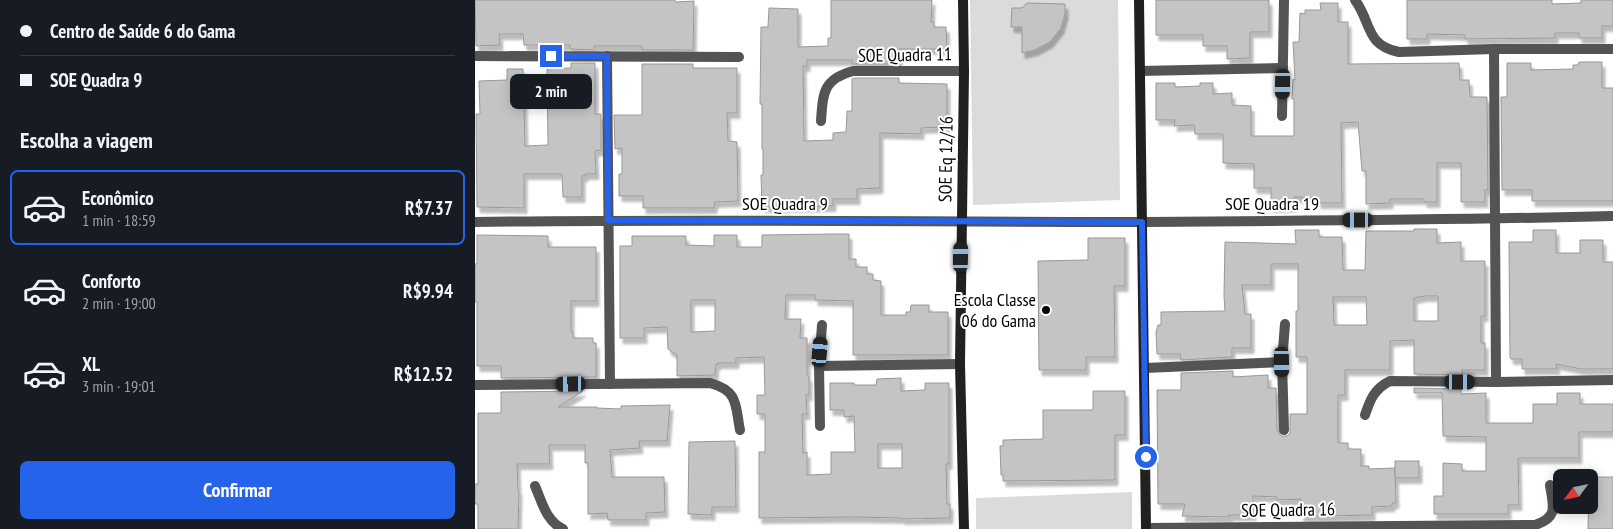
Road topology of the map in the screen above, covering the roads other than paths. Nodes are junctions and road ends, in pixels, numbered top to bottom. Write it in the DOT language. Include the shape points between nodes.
graph roads {
  1 [pos="963,0"];
  2 [pos="1139,0"];
  3 [pos="1284,0"];
  4 [pos="1355,0"];
  5 [pos="1495,49"];
  6 [pos="1613,49"];
  7 [pos="475,56"];
  8 [pos="607,56"];
  9 [pos="739,57"];
  10 [pos="1283,68"];
  11 [pos="964,71"];
  12 [pos="1140,71"];
  13 [pos="1282,116"];
  14 [pos="821,121"];
  15 [pos="1613,216"];
  16 [pos="1495,219"];
  17 [pos="608,220"];
  18 [pos="962,221"];
  19 [pos="475,222"];
  20 [pos="1142,222"];
  21 [pos="1285,324"];
  22 [pos="822,326"];
  23 [pos="1282,362"];
  24 [pos="960,364"];
  25 [pos="819,366"];
  26 [pos="1145,368"];
  27 [pos="1613,380"];
  28 [pos="1495,382"];
  29 [pos="610,384"];
  30 [pos="475,386"];
  31 [pos="1365,415"];
  32 [pos="820,426"];
  33 [pos="740,430"];
  34 [pos="1284,430"];
  35 [pos="1551,485"];
  36 [pos="535,486"];
  37 [pos="1431,527"];
  38 [pos="563,529"];
  39 [pos="963,529"];
  40 [pos="1146,529"];
  1 -- 11 [label="street, SOE Eq 12/16"];
  2 -- 12 [label="street"];
  3 -- 10 [label="street"];
  4 -- 5 [label="street" via="1374,39 1387,49 1399,52"];
  5 -- 6 [label="street"];
  5 -- 16 [label="street"];
  7 -- 8 [label="street"];
  8 -- 9 [label="street"];
  8 -- 17 [label="street"];
  10 -- 12 [label="street"];
  10 -- 13 [label="street"];
  11 -- 14 [label="street, SOE Quadra 11" via="853,71 840,75 823,93"];
  11 -- 18 [label="street, SOE Eq 12/16"];
  12 -- 20 [label="street"];
  15 -- 16 [label="street, SOE Quadra 19"];
  16 -- 20 [label="street, SOE Quadra 19"];
  16 -- 28 [label="street"];
  17 -- 18 [label="street, SOE Quadra 9"];
  17 -- 19 [label="street, SOE Quadra 9"];
  17 -- 29 [label="street"];
  18 -- 20 [label="street, SOE Quadra 19"];
  18 -- 24 [label="street, SOE Eq 12/16"];
  20 -- 26 [label="street"];
  21 -- 23 [label="street"];
  22 -- 25 [label="street"];
  23 -- 26 [label="street"];
  23 -- 34 [label="street"];
  24 -- 25 [label="street"];
  24 -- 39 [label="street, SOE Eq 12/16"];
  25 -- 32 [label="street"];
  26 -- 40 [label="street"];
  27 -- 28 [label="street"];
  28 -- 31 [label="street" via="1390,381 1371,396"];
  29 -- 30 [label="street"];
  29 -- 33 [label="street" via="710,383 724,387 734,398"];
  35 -- 37 [label="street, SOE Quadra 16" via="1554,510 1549,518 1535,525"];
  36 -- 38 [label="street" via="547,515"];
  37 -- 40 [label="street, SOE Quadra 16"];
}
